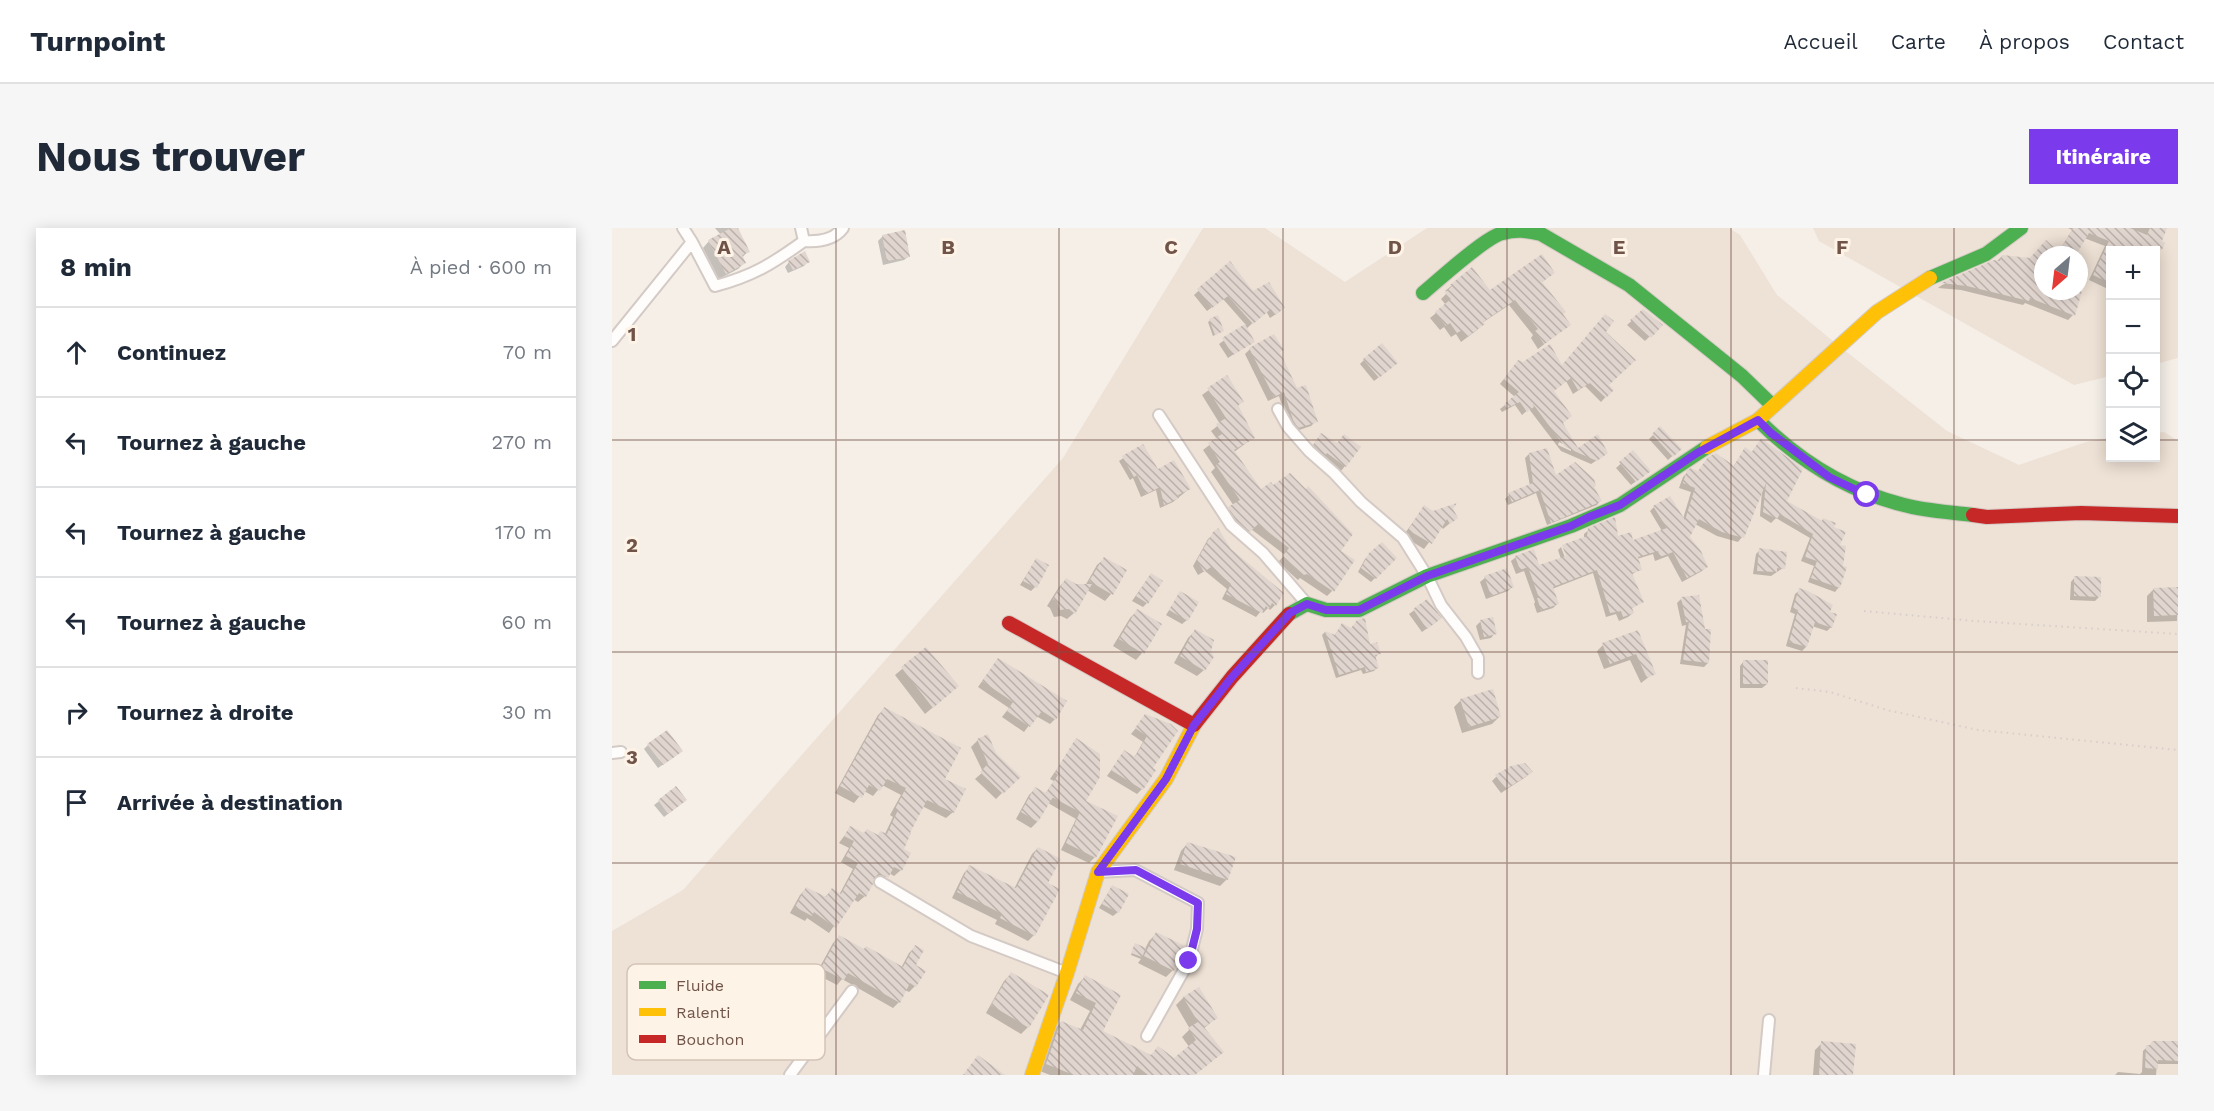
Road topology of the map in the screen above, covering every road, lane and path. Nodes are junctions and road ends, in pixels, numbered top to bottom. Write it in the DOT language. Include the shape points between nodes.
graph roads {
  1 [pos="683,228"];
  2 [pos="801,228"];
  3 [pos="843,228"];
  4 [pos="2021,228"];
  5 [pos="804,241"];
  6 [pos="692,242"];
  7 [pos="1423,293"];
  8 [pos="612,341"];
  9 [pos="1773,406"];
  10 [pos="1278,409"];
  11 [pos="1159,415"];
  12 [pos="1758,420"];
  13 [pos="2178,516"];
  14 [pos="1427,576"];
  15 [pos="1307,604"];
  16 [pos="1864,611"];
  17 [pos="1009,623"];
  18 [pos="2178,634"];
  19 [pos="1478,673"];
  20 [pos="1796,688"];
  21 [pos="1194,725"];
  22 [pos="2178,750"];
  23 [pos="1098,872"];
  24 [pos="880,882"];
  25 [pos="1067,973"];
  26 [pos="852,991"];
  27 [pos="1769,1020"];
  28 [pos="825,1028"];
  29 [pos="1147,1036"];
  30 [pos="801,1060"];
  31 [pos="790,1075"];
  32 [pos="1032,1075"];
  33 [pos="1764,1075"];
  1 -- 6 [label="street"];
  2 -- 5 [label="street"];
  3 -- 5 [label="street" via="817,242"];
  4 -- 9 [label="street" via="1986,254 1934,276 1877,312"];
  5 -- 6 [label="street" via="770,266 715,286"];
  6 -- 8 [label="street"];
  7 -- 9 [label="street" via="1501,233 1525,230 1541,234 1629,285 1742,376"];
  9 -- 12 [label="street"];
  10 -- 14 [label="street" via="1309,451 1403,538"];
  11 -- 15 [label="street" via="1231,525 1263,553"];
  12 -- 13 [label="street" via="1829,477 1867,495 1906,506 1987,517 2082,513"];
  12 -- 14 [label="street" via="1697,453 1620,505"];
  14 -- 15 [label="street" via="1359,610 1326,610"];
  14 -- 19 [label="street" via="1478,658"];
  15 -- 21 [label="street" via="1290,613"];
  16 -- 18 [label="path"];
  17 -- 21 [label="street"];
  20 -- 22 [label="path" via="1830,692 1887,710 1978,730"];
  21 -- 23 [label="street" via="1166,779"];
  23 -- 25 [label="street"];
  23 -- 29 [label="street" via="1136,870 1198,903 1189,961"];
  24 -- 25 [label="street" via="971,936"];
  25 -- 32 [label="street"];
  26 -- 28 [label="street"];
  27 -- 33 [label="street"];
  30 -- 31 [label="street"];
}
